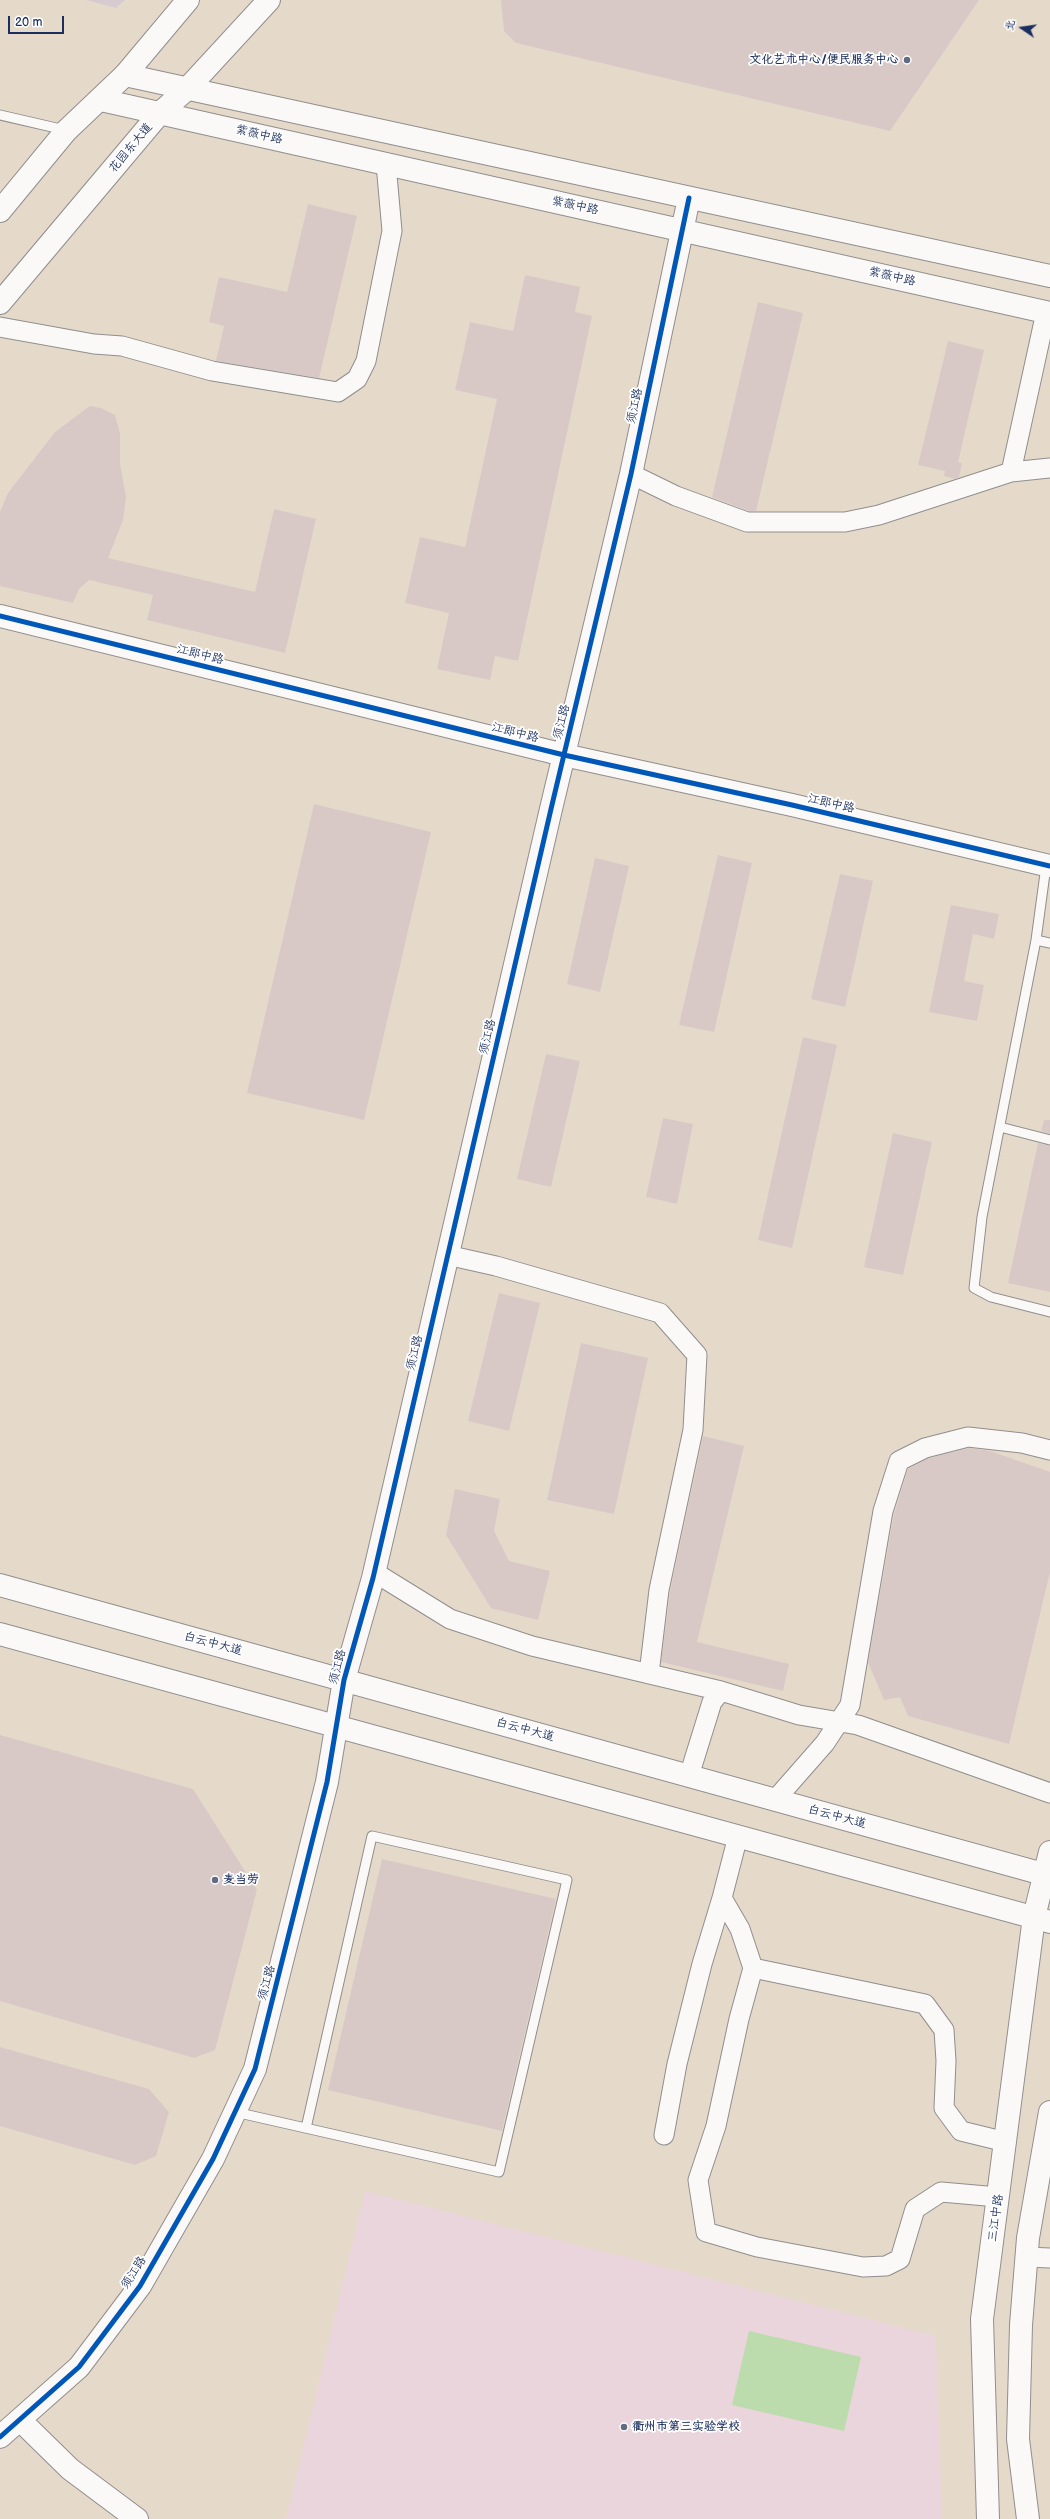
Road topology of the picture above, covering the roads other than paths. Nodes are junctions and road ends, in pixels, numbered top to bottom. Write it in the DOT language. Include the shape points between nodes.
graph roads {
  1 [pos="188,0"];
  2 [pos="269,0"];
  3 [pos="125,75"];
  4 [pos="187,88"];
  5 [pos="100,100"];
  6 [pos="160,113"];
  7 [pos="0,115"];
  8 [pos="66,131"];
  9 [pos="386,164"];
  10 [pos="689,198"];
  11 [pos="0,210"];
  12 [pos="682,229"];
  13 [pos="1050,276"];
  14 [pos="0,303"];
  15 [pos="1048,312"];
  16 [pos="0,327"];
  17 [pos="1050,468"];
  18 [pos="1011,472"];
  19 [pos="632,474"];
  20 [pos="0,616"];
  21 [pos="564,755"];
  22 [pos="1048,866"];
  23 [pos="1036,940"];
  24 [pos="1050,943"];
  25 [pos="1000,1127"];
  26 [pos="1050,1140"];
  27 [pos="447,1255"];
  28 [pos="1050,1312"];
  29 [pos="1050,1450"];
  30 [pos="374,1572"];
  31 [pos="0,1585"];
  32 [pos="0,1634"];
  33 [pos="649,1674"];
  34 [pos="344,1680"];
  35 [pos="721,1691"];
  36 [pos="839,1722"];
  37 [pos="335,1726"];
  38 [pos="689,1776"];
  39 [pos="1050,1793"];
  40 [pos="775,1800"];
  41 [pos="738,1836"];
  42 [pos="1050,1852"];
  43 [pos="1047,1875"];
  44 [pos="722,1898"];
  45 [pos="1042,1920"];
  46 [pos="753,1968"];
  47 [pos="235,2112"];
  48 [pos="1050,2112"];
  49 [pos="306,2128"];
  50 [pos="664,2135"];
  51 [pos="1006,2142"];
  52 [pos="998,2197"];
  53 [pos="1026,2258"];
  54 [pos="1050,2258"];
  55 [pos="20,2420"];
  56 [pos="0,2437"];
  57 [pos="137,2519"];
  58 [pos="988,2519"];
  59 [pos="1028,2519"];
  1 -- 3 [label="main road"];
  2 -- 4 [label="main road, 花园东大道"];
  3 -- 4 [label="main road"];
  3 -- 5 [label="main road"];
  4 -- 6 [label="main road, 花园东大道"];
  4 -- 10 [label="main road"];
  5 -- 6 [label="main road, 紫薇中路"];
  5 -- 8 [label="main road"];
  6 -- 9 [label="main road, 紫薇中路"];
  6 -- 14 [label="main road, 花园东大道"];
  7 -- 8 [label="lane"];
  8 -- 11 [label="main road"];
  9 -- 12 [label="main road, 紫薇中路"];
  9 -- 16 [label="street" via="392,231 366,361 357,379 338,392 212,371 122,346 94,344"];
  10 -- 12 [label="main road, 须江路"];
  10 -- 13 [label="main road"];
  12 -- 15 [label="main road, 紫薇中路"];
  12 -- 19 [label="main road, 须江路"];
  15 -- 18 [label="street"];
  17 -- 18 [label="street"];
  18 -- 19 [label="street" via="879,515 845,522 748,522 676,496"];
  19 -- 21 [label="main road, 须江路"];
  20 -- 21 [label="main road, 江郎中路"];
  21 -- 22 [label="main road, 江郎中路" via="792,805"];
  21 -- 27 [label="main road, 须江路"];
  22 -- 23 [label="lane"];
  23 -- 24 [label="lane"];
  23 -- 25 [label="lane"];
  25 -- 26 [label="lane"];
  25 -- 28 [label="lane" via="982,1217 974,1288 990,1297"];
  27 -- 30 [label="main road, 须江路"];
  27 -- 33 [label="street" via="496,1266 660,1314 697,1355 693,1430 659,1590"];
  29 -- 36 [label="street" via="1022,1443 968,1437 925,1448 898,1461 882,1511 850,1705"];
  30 -- 33 [label="street" via="450,1619 532,1646"];
  30 -- 34 [label="main road, 须江路"];
  31 -- 34 [label="main road, 白云中大道"];
  32 -- 37 [label="main road"];
  33 -- 35 [label="street"];
  34 -- 37 [label="main road, 须江路"];
  34 -- 38 [label="main road, 白云中大道"];
  35 -- 36 [label="street" via="799,1715"];
  35 -- 38 [label="street" via="712,1702"];
  36 -- 39 [label="street" via="858,1725"];
  36 -- 40 [label="street" via="825,1743"];
  37 -- 41 [label="main road"];
  37 -- 47 [label="main road, 须江路" via="327,1782 256,2069"];
  38 -- 40 [label="main road, 白云中大道"];
  40 -- 43 [label="main road, 白云中大道"];
  41 -- 44 [label="street"];
  41 -- 45 [label="main road"];
  42 -- 43 [label="main road, 三江中路"];
  43 -- 45 [label="main road, 三江中路"];
  44 -- 46 [label="street" via="740,1929"];
  44 -- 50 [label="street" via="702,1964"];
  45 -- 51 [label="main road, 三江中路"];
  46 -- 51 [label="street" via="925,2004 944,2030 944,2108 961,2131"];
  46 -- 52 [label="street" via="739,2019 716,2126 698,2180 706,2232 772,2250 863,2267 886,2266 900,2259 915,2209 941,2192"];
  47 -- 49 [label="lane"];
  47 -- 55 [label="main road, 须江路" via="213,2159 140,2286 79,2367"];
  48 -- 53 [label="main road"];
  49 -- 49 [label="lane" via="499,2172 567,1880 372,1836"];
  51 -- 52 [label="main road, 三江中路"];
  52 -- 58 [label="main road, 三江中路" via="982,2319"];
  53 -- 54 [label="street"];
  53 -- 59 [label="main road" via="1021,2325 1018,2439"];
  55 -- 56 [label="main road, 须江路"];
  55 -- 57 [label="main road" via="70,2469"];
}
